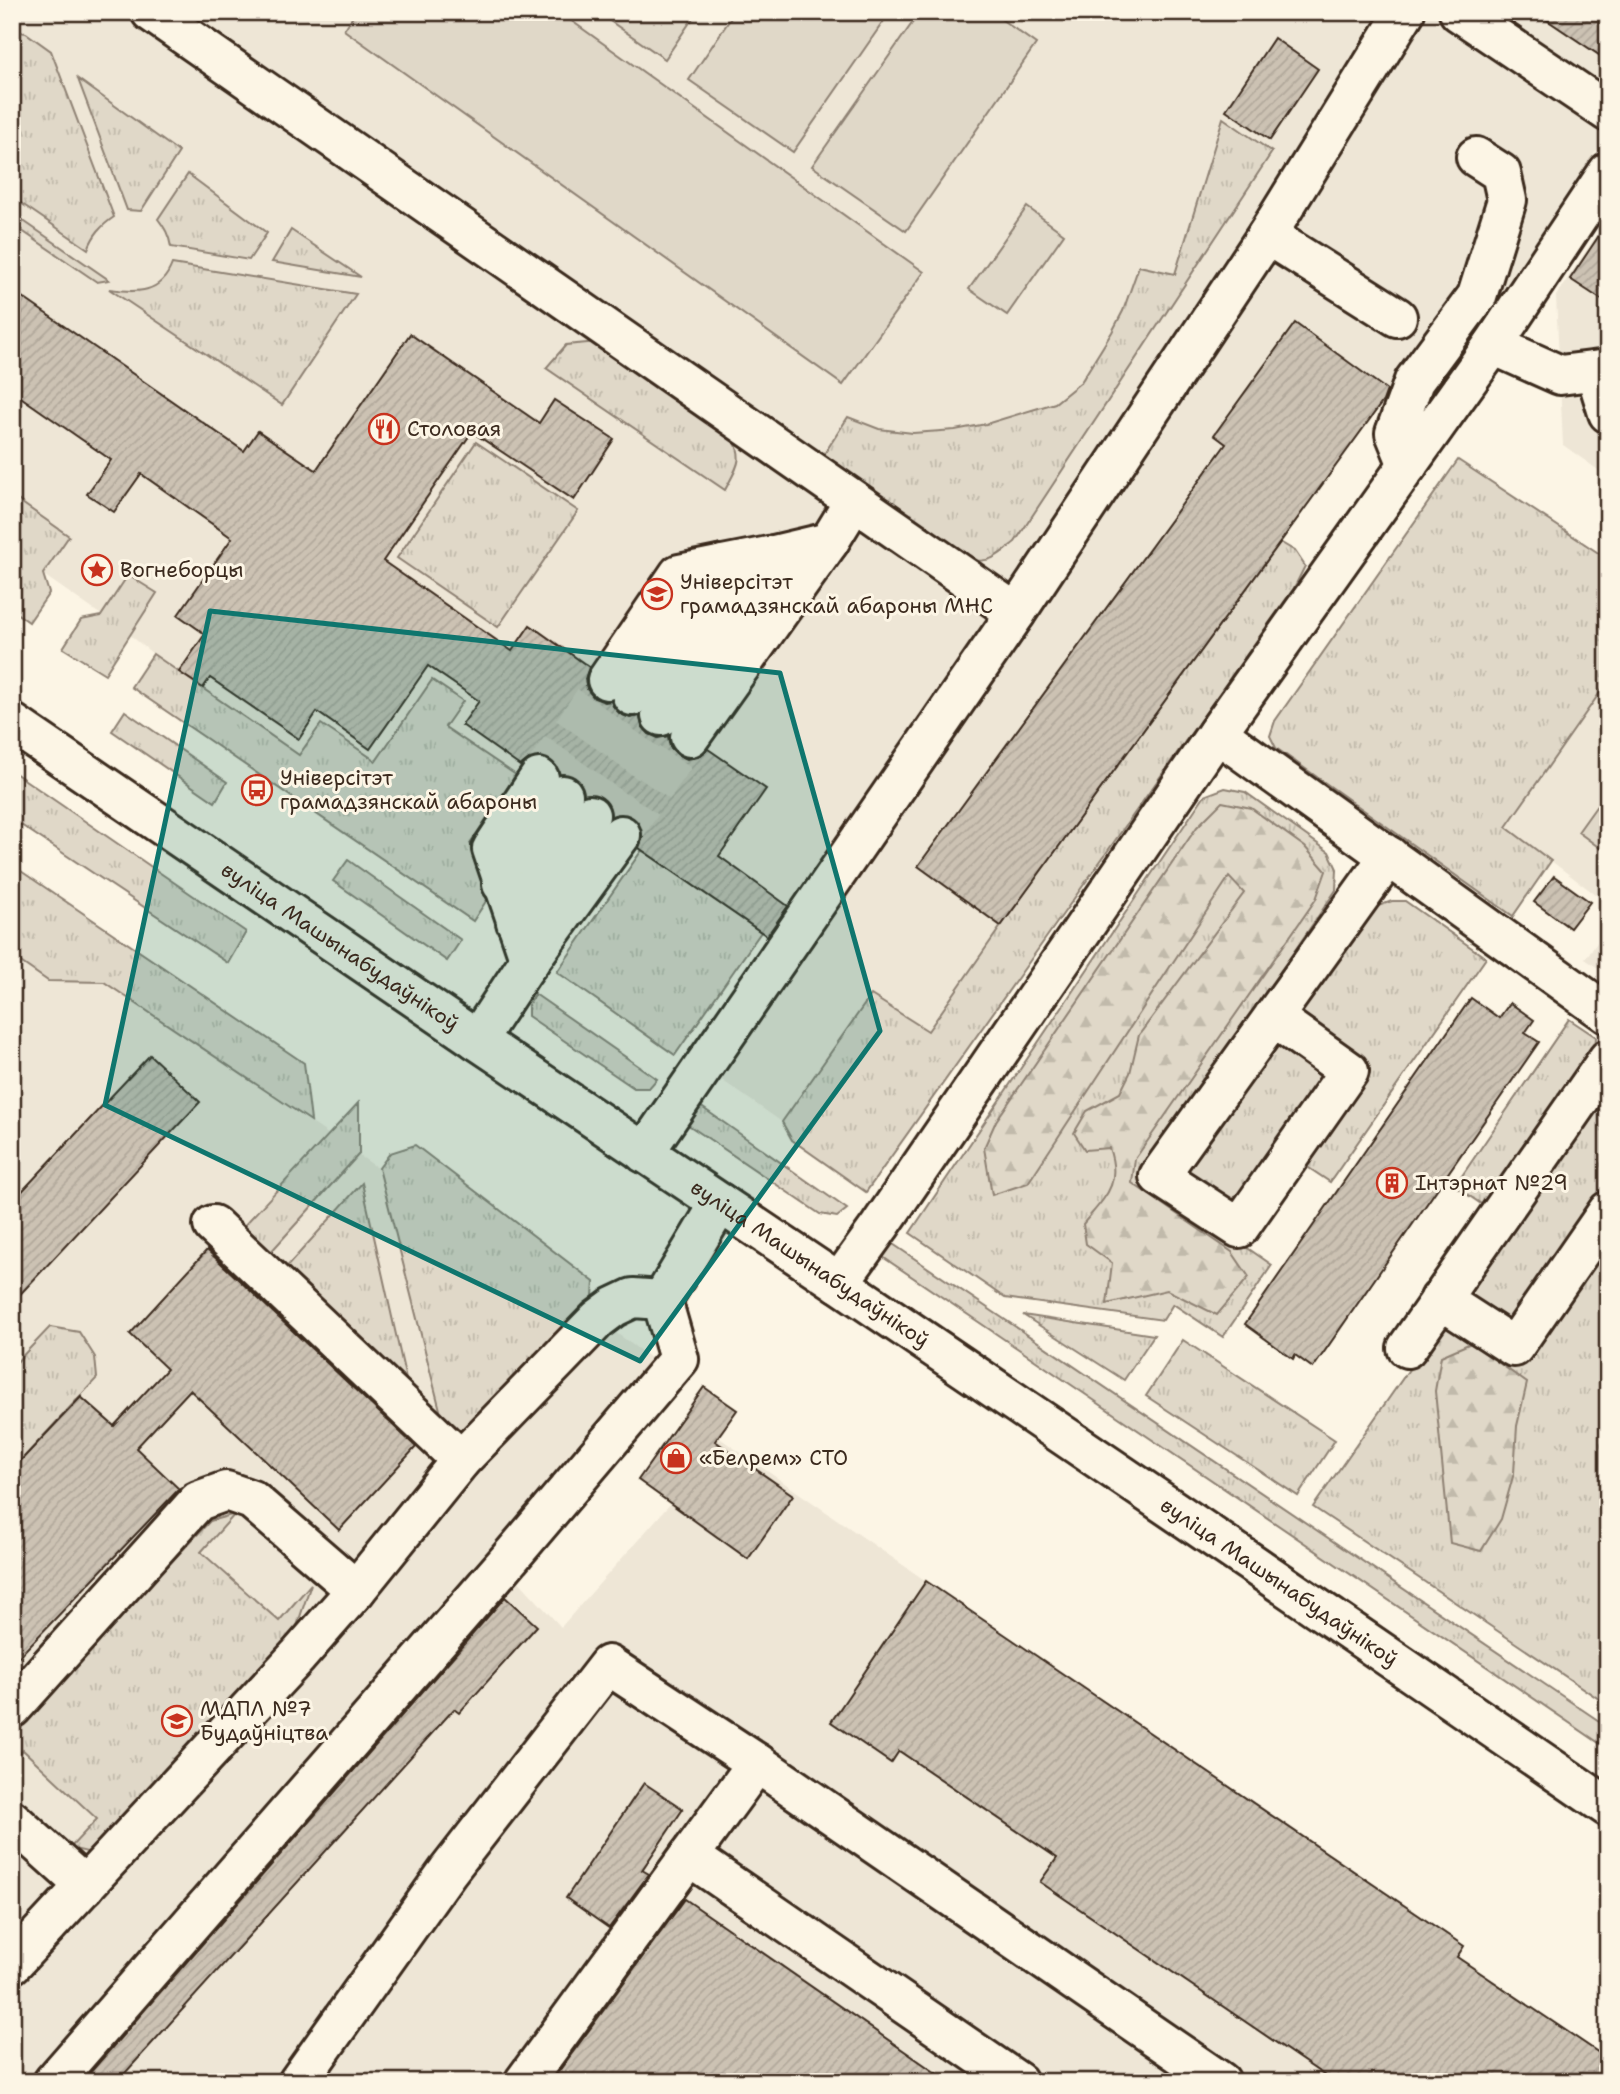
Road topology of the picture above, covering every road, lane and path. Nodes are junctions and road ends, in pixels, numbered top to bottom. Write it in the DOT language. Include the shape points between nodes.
graph roads {
  1 [pos="151,12"];
  2 [pos="1405,12"];
  3 [pos="1459,12"];
  4 [pos="1608,112"];
  5 [pos="1476,157"];
  6 [pos="1608,172"];
  7 [pos="1267,235"];
  8 [pos="1397,317"];
  9 [pos="1493,345"];
  10 [pos="1601,370"];
  11 [pos="1608,413"];
  12 [pos="1408,464"];
  13 [pos="854,501"];
  14 [pos="829,542"];
  15 [pos="774,555"];
  16 [pos="1016,613"];
  17 [pos="648,707"];
  18 [pos="12,723"];
  19 [pos="1217,733"];
  20 [pos="578,806"];
  21 [pos="1389,856"];
  22 [pos="516,922"];
  23 [pos="530,961"];
  24 [pos="1608,1014"];
  25 [pos="1273,1017"];
  26 [pos="477,1040"];
  27 [pos="1608,1059"];
  28 [pos="644,1153"];
  29 [pos="720,1203"];
  30 [pos="1608,1211"];
  31 [pos="212,1225"];
  32 [pos="839,1283"];
  33 [pos="1440,1299"];
  34 [pos="662,1300"];
  35 [pos="1407,1348"];
  36 [pos="461,1460"];
  37 [pos="356,1590"];
  38 [pos="12,1708"];
  39 [pos="757,1763"];
  40 [pos="1608,1807"];
  41 [pos="12,1820"];
  42 [pos="689,1856"];
  43 [pos="85,1886"];
  44 [pos="12,1964"];
  45 [pos="53,2082"];
  46 [pos="298,2082"];
  47 [pos="524,2082"];
  48 [pos="1018,2082"];
  49 [pos="1222,2082"];
  1 -- 13 [label="main road"];
  2 -- 7 [label="main road"];
  3 -- 4 [label="main road"];
  5 -- 12 [label="main road" via="1502,173 1507,200 1477,296 1414,381 1395,433"];
  6 -- 9 [label="main road"];
  7 -- 8 [label="main road"];
  7 -- 16 [label="main road"];
  9 -- 10 [label="main road" via="1560,375"];
  9 -- 12 [label="main road"];
  10 -- 11 [label="main road"];
  12 -- 19 [label="main road"];
  13 -- 14 [label="main road"];
  13 -- 16 [label="main road"];
  14 -- 15 [label="main road"];
  14 -- 17 [label="main road"];
  15 -- 17 [label="main road"];
  15 -- 17 [label="main road" via="723,565"];
  16 -- 28 [label="main road"];
  18 -- 26 [label="main road, вуліца Машынабудаўнікоў"];
  19 -- 21 [label="main road"];
  19 -- 32 [label="main road"];
  20 -- 22 [label="main road"];
  20 -- 22 [label="main road" via="492,849"];
  20 -- 23 [label="main road"];
  21 -- 24 [label="main road"];
  21 -- 25 [label="main road"];
  22 -- 23 [label="main road"];
  23 -- 26 [label="main road"];
  25 -- 25 [label="main road" via="1159,1176 1239,1228 1349,1071"];
  26 -- 28 [label="main road, вуліца Машынабудаўнікоў"];
  27 -- 33 [label="main road"];
  28 -- 29 [label="main road, вуліца Машынабудаўнікоў"];
  29 -- 32 [label="main road, вуліца Машынабудаўнікоў"];
  29 -- 34 [label="main road"];
  30 -- 33 [label="main road" via="1514,1348"];
  31 -- 36 [label="main road"];
  32 -- 40 [label="main road, вуліца Машынабудаўнікоў"];
  33 -- 35 [label="main road"];
  34 -- 36 [label="main road" via="633,1298 598,1319"];
  34 -- 45 [label="main road" via="679,1359"];
  36 -- 37 [label="main road"];
  37 -- 38 [label="main road" via="252,1500 226,1491 198,1501"];
  37 -- 43 [label="main road"];
  39 -- 42 [label="main road"];
  39 -- 46 [label="main road" via="608,1665 448,1871"];
  39 -- 49 [label="main road"];
  41 -- 43 [label="main road"];
  42 -- 47 [label="main road"];
  42 -- 48 [label="main road"];
  43 -- 44 [label="main road"];
}
